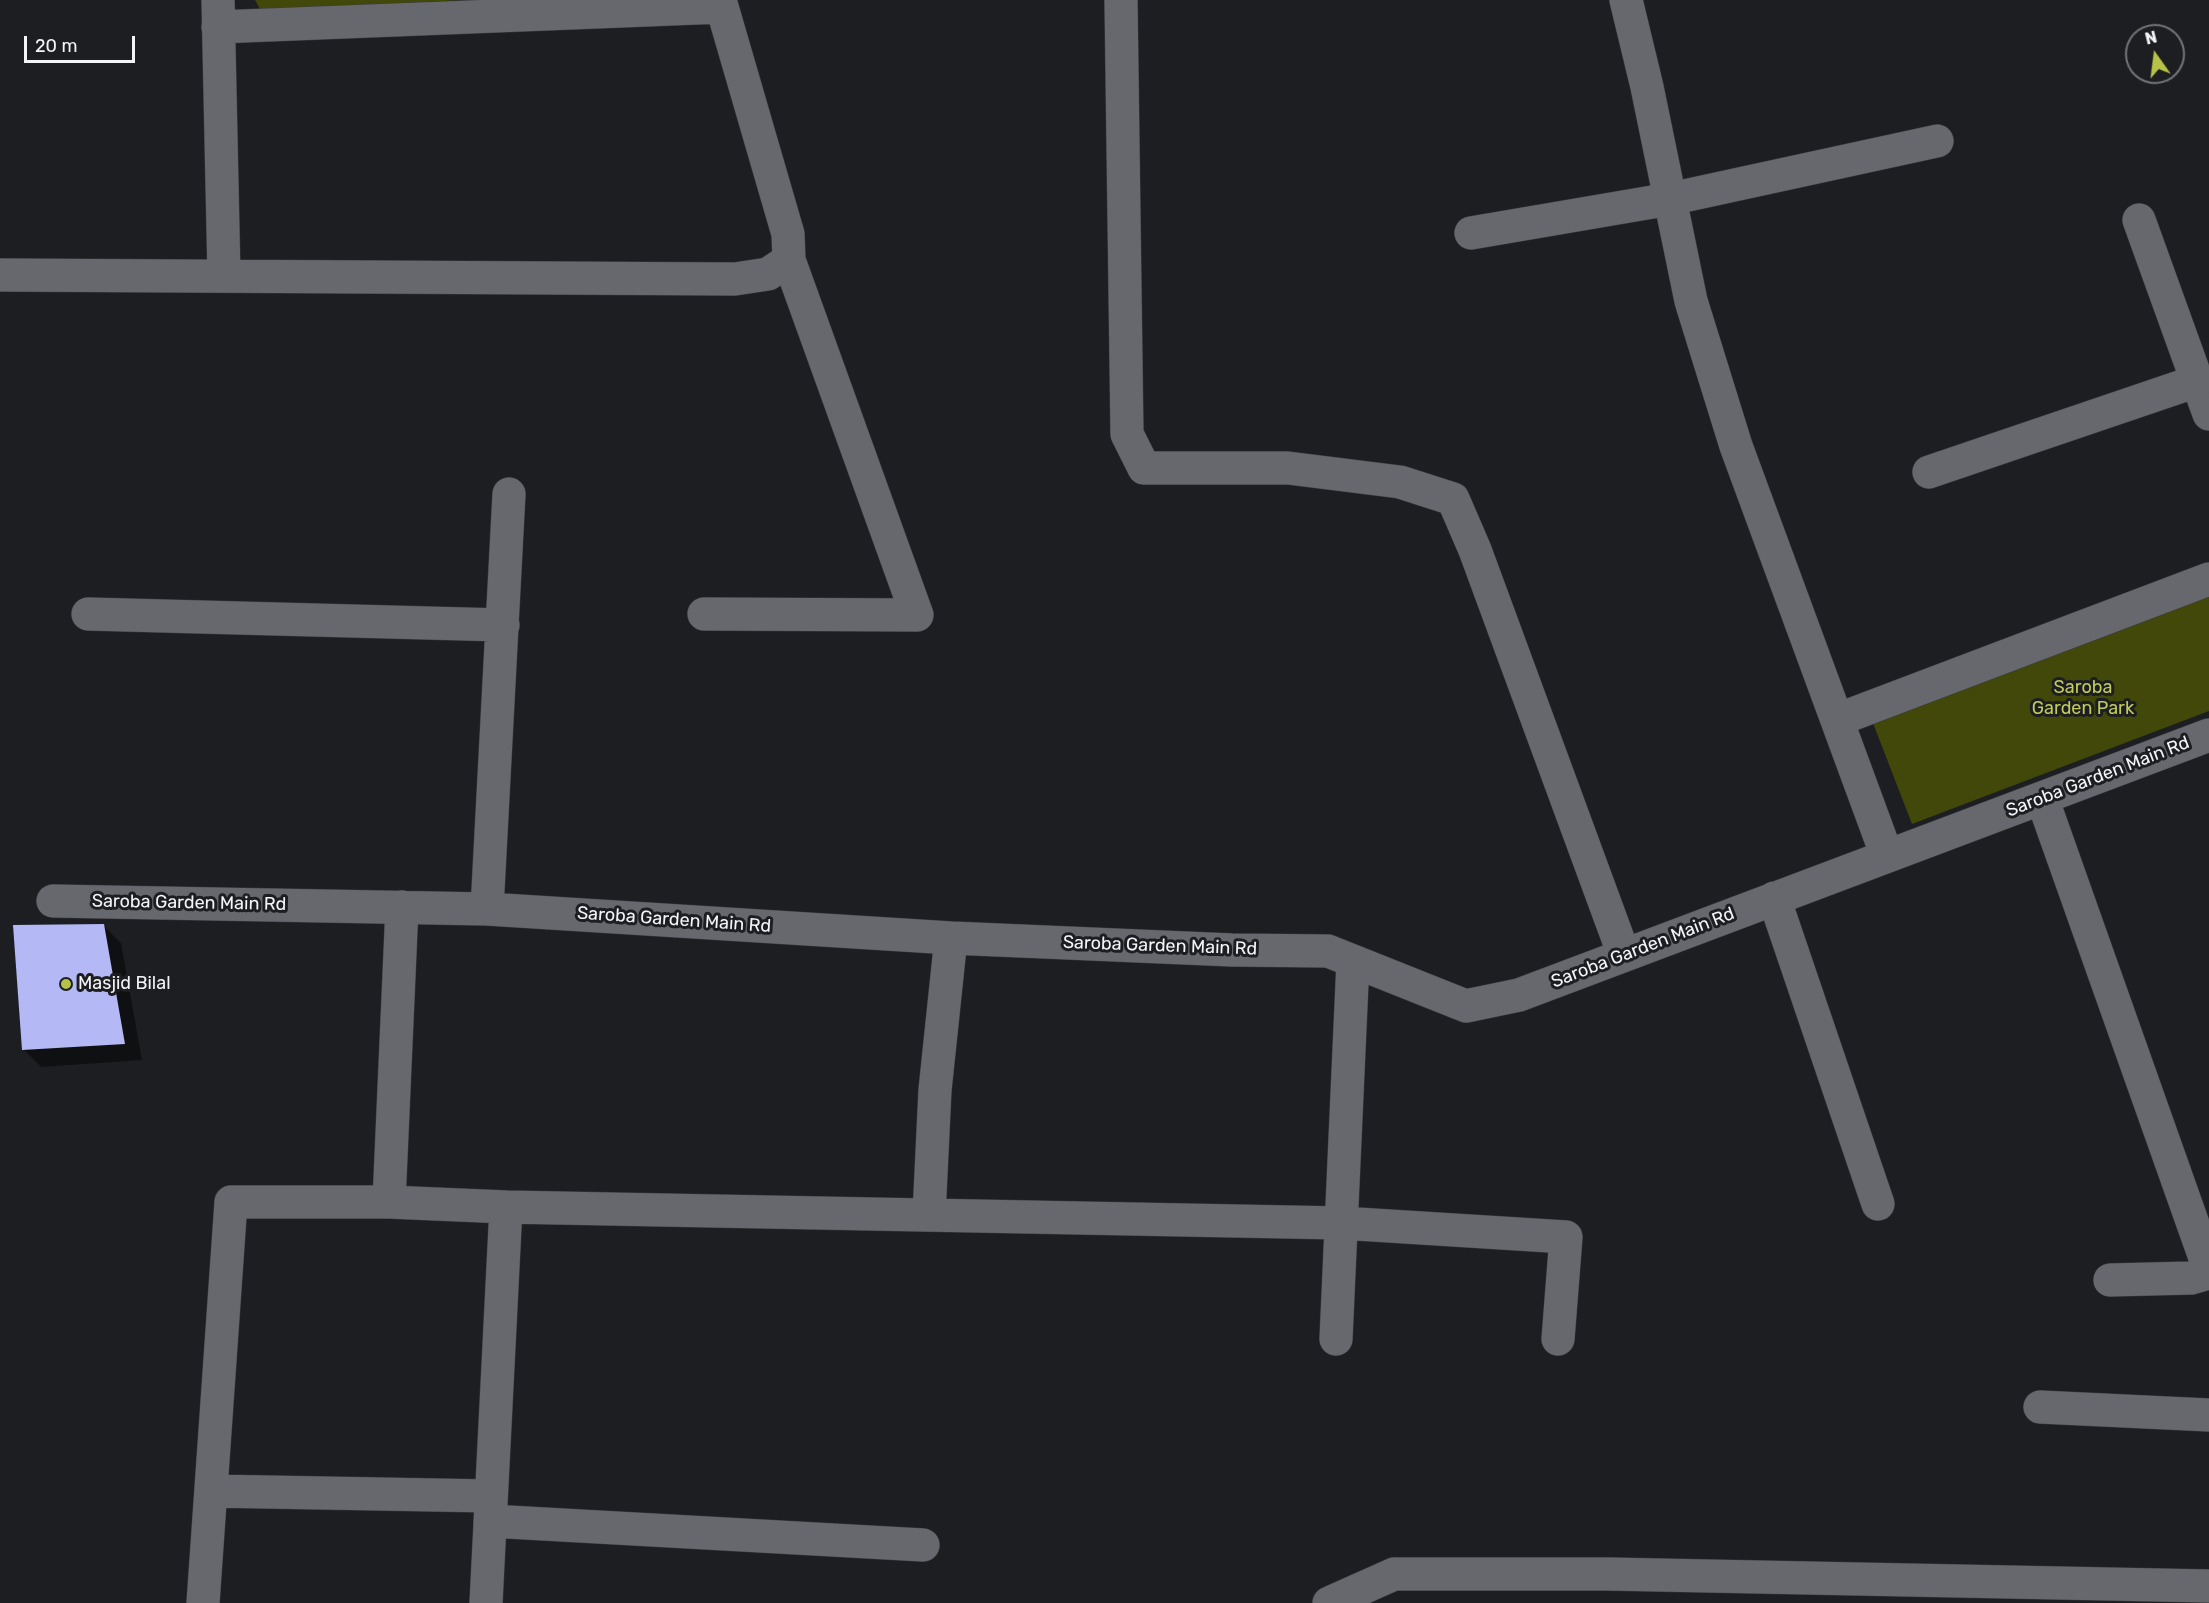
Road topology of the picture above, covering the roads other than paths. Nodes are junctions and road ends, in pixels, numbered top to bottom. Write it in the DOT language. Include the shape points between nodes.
graph roads {
  1 [pos="1121,0"];
  2 [pos="1626,0"];
  3 [pos="721,3"];
  4 [pos="218,13"];
  5 [pos="1936,141"];
  6 [pos="1670,199"];
  7 [pos="2139,220"];
  8 [pos="1471,233"];
  9 [pos="789,260"];
  10 [pos="0,275"];
  11 [pos="224,276"];
  12 [pos="2197,381"];
  13 [pos="2209,414"];
  14 [pos="1929,472"];
  15 [pos="509,494"];
  16 [pos="2209,579"];
  17 [pos="88,614"];
  18 [pos="704,614"];
  19 [pos="503,625"];
  20 [pos="1837,720"];
  21 [pos="2209,735"];
  22 [pos="2042,798"];
  23 [pos="1887,856"];
  24 [pos="1774,898"];
  25 [pos="52,901"];
  26 [pos="402,907"];
  27 [pos="487,909"];
  28 [pos="951,938"];
  29 [pos="1624,955"];
  30 [pos="1353,961"];
  31 [pos="389,1203"];
  32 [pos="1878,1204"];
  33 [pos="506,1207"];
  34 [pos="929,1215"];
  35 [pos="1341,1223"];
  36 [pos="2209,1269"];
  37 [pos="2209,1273"];
  38 [pos="2110,1280"];
  39 [pos="1336,1339"];
  40 [pos="1558,1340"];
  41 [pos="2040,1407"];
  42 [pos="2209,1415"];
  43 [pos="211,1491"];
  44 [pos="491,1509"];
  45 [pos="923,1545"];
  46 [pos="2209,1587"];
  47 [pos="2004,1593"];
  48 [pos="203,1603"];
  49 [pos="486,1603"];
  50 [pos="1329,1603"];
  1 -- 29 [label="street" via="1127,434 1144,468 1288,468 1400,482 1453,499"];
  2 -- 6 [label="street"];
  3 -- 4 [label="street"];
  3 -- 9 [label="street" via="788,234"];
  4 -- 11 [label="street"];
  5 -- 6 [label="street"];
  6 -- 8 [label="street"];
  6 -- 20 [label="street" via="1691,301 1736,446"];
  7 -- 12 [label="street"];
  9 -- 11 [label="street" via="768,274 735,279"];
  9 -- 18 [label="street" via="917,615"];
  10 -- 11 [label="street"];
  12 -- 13 [label="street"];
  12 -- 14 [label="street"];
  15 -- 19 [label="street"];
  16 -- 20 [label="street"];
  17 -- 19 [label="street"];
  19 -- 27 [label="street"];
  20 -- 23 [label="street"];
  21 -- 22 [label="street, Saroba Garden Main Rd"];
  22 -- 23 [label="street, Saroba Garden Main Rd"];
  22 -- 36 [label="street"];
  23 -- 24 [label="street, Saroba Garden Main Rd"];
  24 -- 29 [label="street, Saroba Garden Main Rd"];
  24 -- 32 [label="street"];
  25 -- 26 [label="street, Saroba Garden Main Rd"];
  26 -- 27 [label="street, Saroba Garden Main Rd"];
  26 -- 31 [label="street"];
  27 -- 28 [label="street, Saroba Garden Main Rd"];
  28 -- 30 [label="street, Saroba Garden Main Rd" via="1328,951"];
  28 -- 34 [label="street" via="935,1090"];
  29 -- 30 [label="street, Saroba Garden Main Rd" via="1519,995 1466,1006"];
  30 -- 35 [label="street"];
  31 -- 33 [label="street"];
  31 -- 43 [label="street" via="231,1202"];
  33 -- 34 [label="street"];
  33 -- 44 [label="street"];
  34 -- 35 [label="street"];
  35 -- 39 [label="street"];
  35 -- 40 [label="street" via="1566,1237"];
  37 -- 38 [label="street" via="2191,1278"];
  41 -- 42 [label="street"];
  43 -- 44 [label="street"];
  43 -- 48 [label="street"];
  44 -- 45 [label="street"];
  44 -- 49 [label="street"];
  46 -- 47 [label="street"];
  47 -- 50 [label="street" via="1608,1574 1394,1574"];
}
